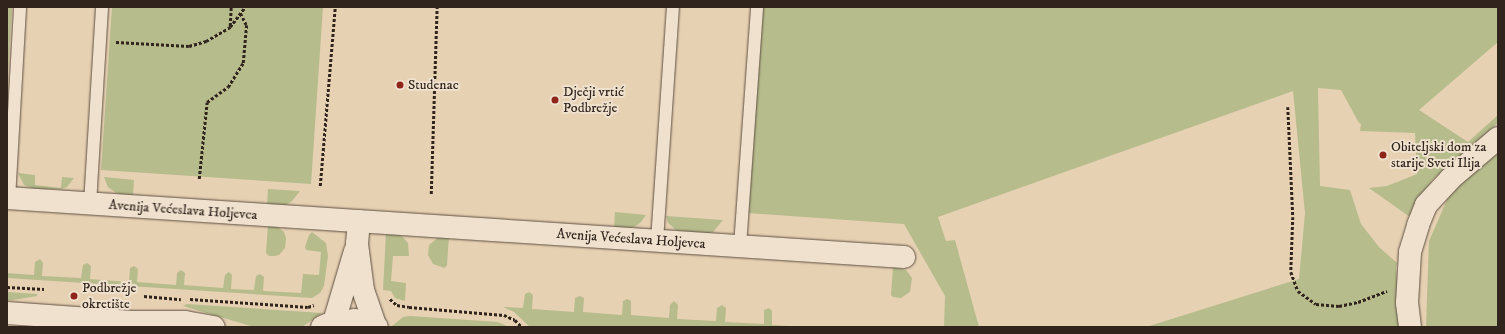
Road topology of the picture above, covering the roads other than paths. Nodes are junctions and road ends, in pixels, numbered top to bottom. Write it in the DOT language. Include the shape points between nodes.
graph roads {
  1 [pos="20,7"];
  2 [pos="102,7"];
  3 [pos="673,7"];
  4 [pos="756,7"];
  5 [pos="1498,138"];
  6 [pos="8,199"];
  7 [pos="90,204"];
  8 [pos="358,221"];
  9 [pos="656,241"];
  10 [pos="357,244"];
  11 [pos="740,246"];
  12 [pos="904,257"];
  13 [pos="7,312"];
  14 [pos="328,324"];
  15 [pos="142,325"];
  16 [pos="376,326"];
  17 [pos="214,327"];
  18 [pos="1410,327"];
  1 -- 6 [label="lane"];
  2 -- 7 [label="lane"];
  3 -- 9 [label="lane"];
  4 -- 11 [label="lane"];
  5 -- 18 [label="street" via="1450,179 1426,205 1410,252 1407,303"];
  6 -- 7 [label="street, Avenija Većeslava Holjevca"];
  7 -- 8 [label="street, Avenija Većeslava Holjevca"];
  8 -- 9 [label="street, Avenija Većeslava Holjevca"];
  8 -- 10 [label="street"];
  9 -- 11 [label="street, Avenija Većeslava Holjevca"];
  10 -- 14 [label="street"];
  10 -- 16 [label="street" via="363,290"];
  11 -- 12 [label="street, Avenija Većeslava Holjevca"];
  13 -- 15 [label="street"];
  14 -- 16 [label="street" via="355,320"];
  15 -- 17 [label="street" via="185,322"];
}
